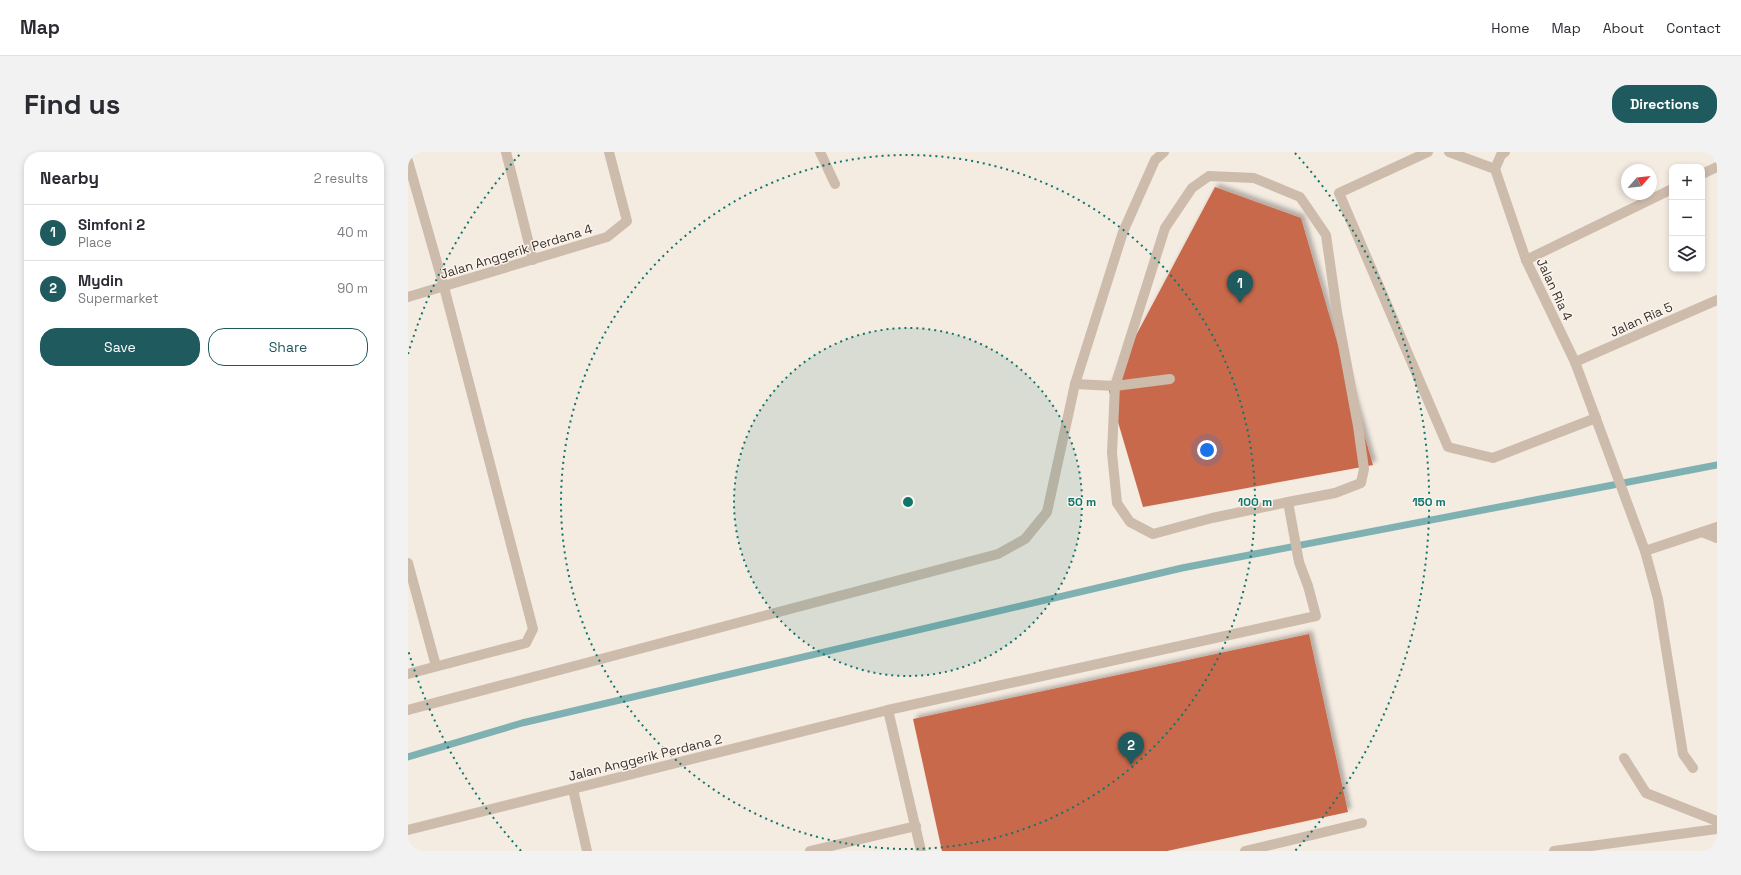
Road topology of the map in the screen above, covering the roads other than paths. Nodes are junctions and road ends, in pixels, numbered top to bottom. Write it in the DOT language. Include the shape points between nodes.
graph roads {
  1 [pos="506,152"];
  2 [pos="609,152"];
  3 [pos="820,152"];
  4 [pos="1164,152"];
  5 [pos="1428,152"];
  6 [pos="1449,152"];
  7 [pos="1505,152"];
  8 [pos="408,161"];
  9 [pos="1717,167"];
  10 [pos="1495,169"];
  11 [pos="1705,173"];
  12 [pos="835,184"];
  13 [pos="1669,190"];
  14 [pos="533,260"];
  15 [pos="1526,260"];
  16 [pos="444,287"];
  17 [pos="408,297"];
  18 [pos="1717,300"];
  19 [pos="1575,362"];
  20 [pos="1170,380"];
  21 [pos="1075,384"];
  22 [pos="1115,386"];
  23 [pos="1596,418"];
  24 [pos="1288,502"];
  25 [pos="1717,527"];
  26 [pos="1702,532"];
  27 [pos="1717,538"];
  28 [pos="1645,551"];
  29 [pos="408,563"];
  30 [pos="436,666"];
  31 [pos="408,674"];
  32 [pos="408,710"];
  33 [pos="888,710"];
  34 [pos="1624,758"];
  35 [pos="1693,768"];
  36 [pos="573,789"];
  37 [pos="1717,821"];
  38 [pos="1362,823"];
  39 [pos="916,826"];
  40 [pos="1717,829"];
  41 [pos="408,830"];
  42 [pos="587,851"];
  43 [pos="810,851"];
  44 [pos="922,851"];
  45 [pos="1245,851"];
  46 [pos="1554,851"];
  1 -- 14 [label="street"];
  2 -- 14 [label="street, Jalan Anggerik Perdana 4" via="627,221 607,237"];
  3 -- 12 [label="street"];
  4 -- 21 [label="street" via="1155,160 1123,232"];
  5 -- 23 [label="street" via="1339,193 1448,447 1493,458"];
  6 -- 10 [label="street"];
  7 -- 10 [label="street"];
  8 -- 16 [label="street"];
  9 -- 11 [label="street"];
  10 -- 15 [label="street, Jalan Ria 4"];
  13 -- 15 [label="street"];
  14 -- 16 [label="street, Jalan Anggerik Perdana 4"];
  15 -- 19 [label="street, Jalan Ria 4"];
  16 -- 17 [label="street, Jalan Anggerik Perdana 4"];
  16 -- 30 [label="street" via="533,629 526,643"];
  18 -- 19 [label="street, Jalan Ria 5"];
  19 -- 23 [label="street, Jalan Ria 4"];
  20 -- 22 [label="street"];
  21 -- 22 [label="street"];
  21 -- 32 [label="street" via="1047,512 1025,539 998,554"];
  22 -- 24 [label="street" via="1112,453 1117,503 1130,522 1153,534"];
  22 -- 24 [label="street" via="1165,228 1192,188 1209,176 1254,178 1300,197 1326,235 1364,469 1361,483 1335,493"];
  23 -- 28 [label="street, Jalan Ria 4"];
  24 -- 33 [label="street, Jalan Anggerik Perdana 2" via="1299,562 1316,616"];
  25 -- 26 [label="street"];
  26 -- 27 [label="street"];
  26 -- 28 [label="street"];
  28 -- 35 [label="street, Jalan Ria 4" via="1658,599 1683,754"];
  29 -- 30 [label="street"];
  30 -- 31 [label="street"];
  33 -- 36 [label="street, Jalan Anggerik Perdana 2"];
  33 -- 39 [label="street"];
  34 -- 37 [label="street" via="1646,793"];
  36 -- 41 [label="street, Jalan Anggerik Perdana 2"];
  36 -- 42 [label="street"];
  38 -- 45 [label="street"];
  39 -- 43 [label="street"];
  39 -- 44 [label="street"];
  40 -- 46 [label="street"];
}
